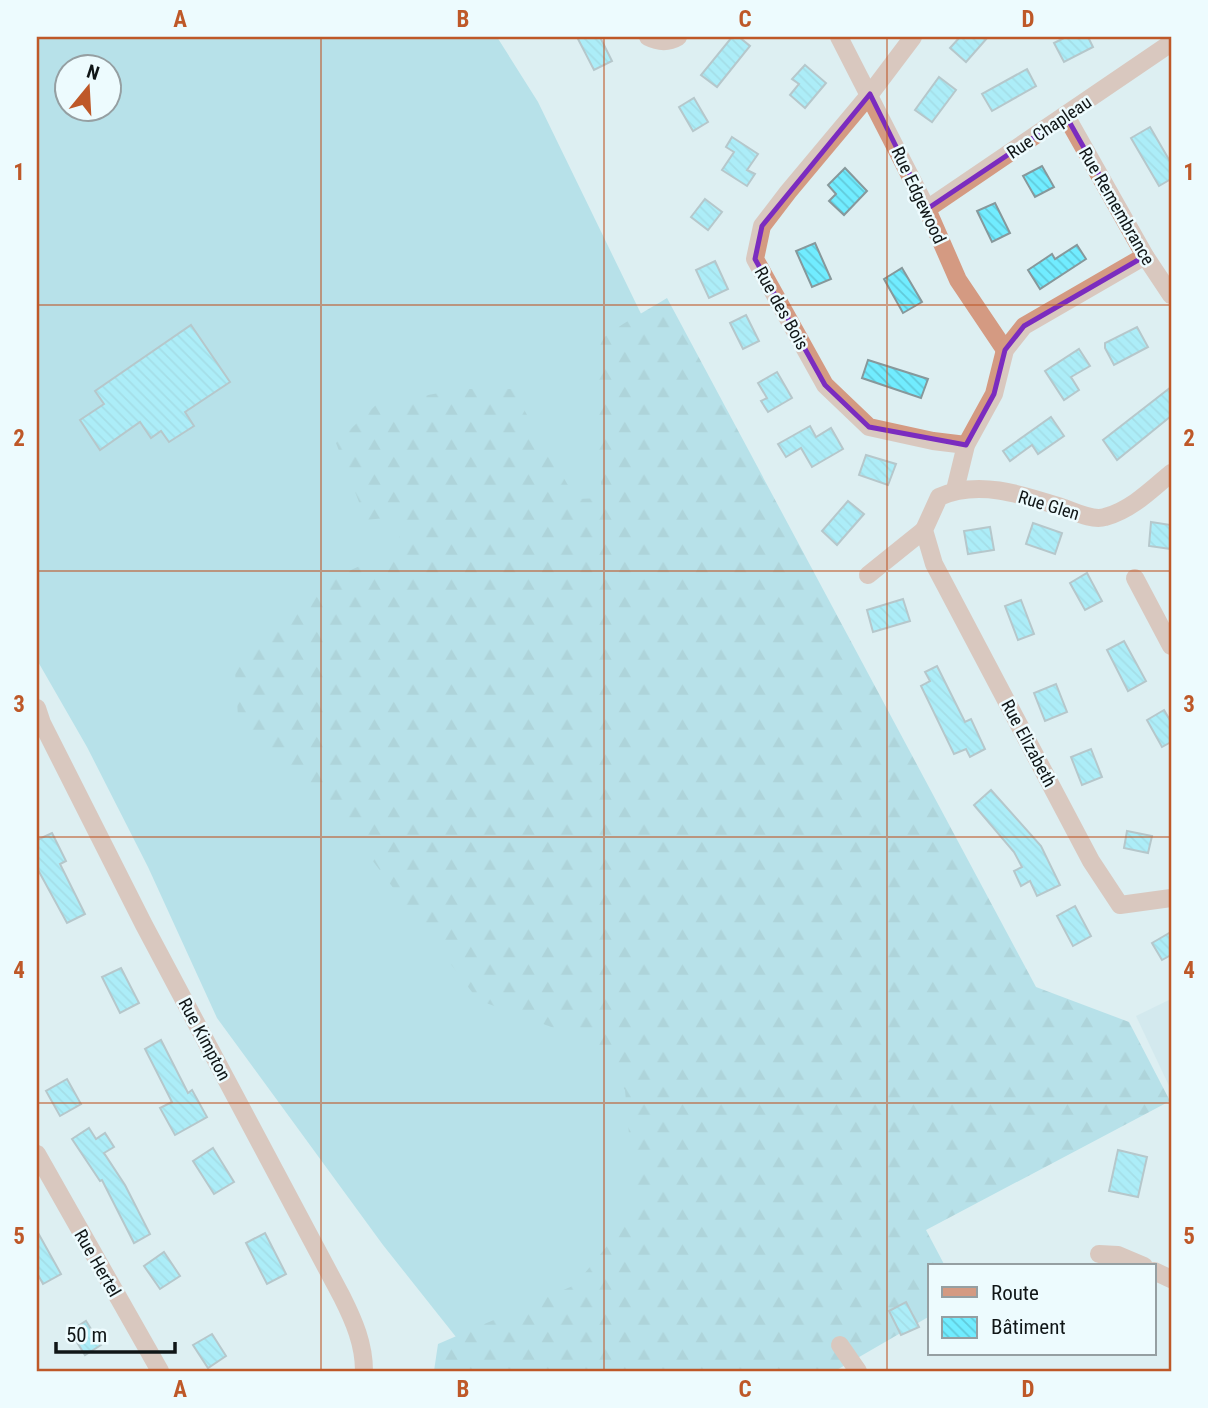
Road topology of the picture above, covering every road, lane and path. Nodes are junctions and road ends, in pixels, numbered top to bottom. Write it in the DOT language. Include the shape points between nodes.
graph roads {
  1 [pos="648,37"];
  2 [pos="678,37"];
  3 [pos="839,37"];
  4 [pos="913,37"];
  5 [pos="1171,43"];
  6 [pos="870,94"];
  7 [pos="1066,116"];
  8 [pos="927,209"];
  9 [pos="1145,256"];
  10 [pos="1171,295"];
  11 [pos="1005,350"];
  12 [pos="966,446"];
  13 [pos="1171,473"];
  14 [pos="955,490"];
  15 [pos="924,530"];
  16 [pos="868,575"];
  17 [pos="1135,578"];
  18 [pos="1171,646"];
  19 [pos="37,710"];
  20 [pos="1171,898"];
  21 [pos="37,1154"];
  22 [pos="1099,1254"];
  23 [pos="1139,1264"];
  24 [pos="840,1345"];
  25 [pos="160,1371"];
  26 [pos="364,1371"];
  27 [pos="858,1371"];
  1 -- 2 [label="street" via="656,41"];
  3 -- 6 [label="street, Rue Edgewood"];
  4 -- 6 [label="street, Rue des Bois"];
  5 -- 7 [label="street, Rue Chapleau"];
  6 -- 8 [label="street, Rue Edgewood"];
  6 -- 12 [label="street, Rue des Bois" via="762,226 755,259 825,385 869,427"];
  7 -- 8 [label="street, Rue Chapleau"];
  7 -- 9 [label="street, Rue Remembrance"];
  8 -- 11 [label="street, Rue Edgewood" via="958,280"];
  9 -- 10 [label="street, Rue Remembrance"];
  9 -- 11 [label="street" via="1024,326"];
  11 -- 12 [label="street" via="994,394"];
  12 -- 14 [label="street"];
  13 -- 14 [label="street, Rue Glen" via="1133,505 1102,519 992,489"];
  14 -- 15 [label="street" via="939,497"];
  15 -- 16 [label="street"];
  15 -- 20 [label="street, Rue Elizabeth" via="934,564 1091,861 1120,905"];
  17 -- 18 [label="street"];
  19 -- 26 [label="street, Rue Kimpton" via="138,913 342,1297 357,1331"];
  21 -- 25 [label="street, Rue Hertel"];
  22 -- 23 [label="street" via="1118,1255"];
  24 -- 27 [label="street"];
}
